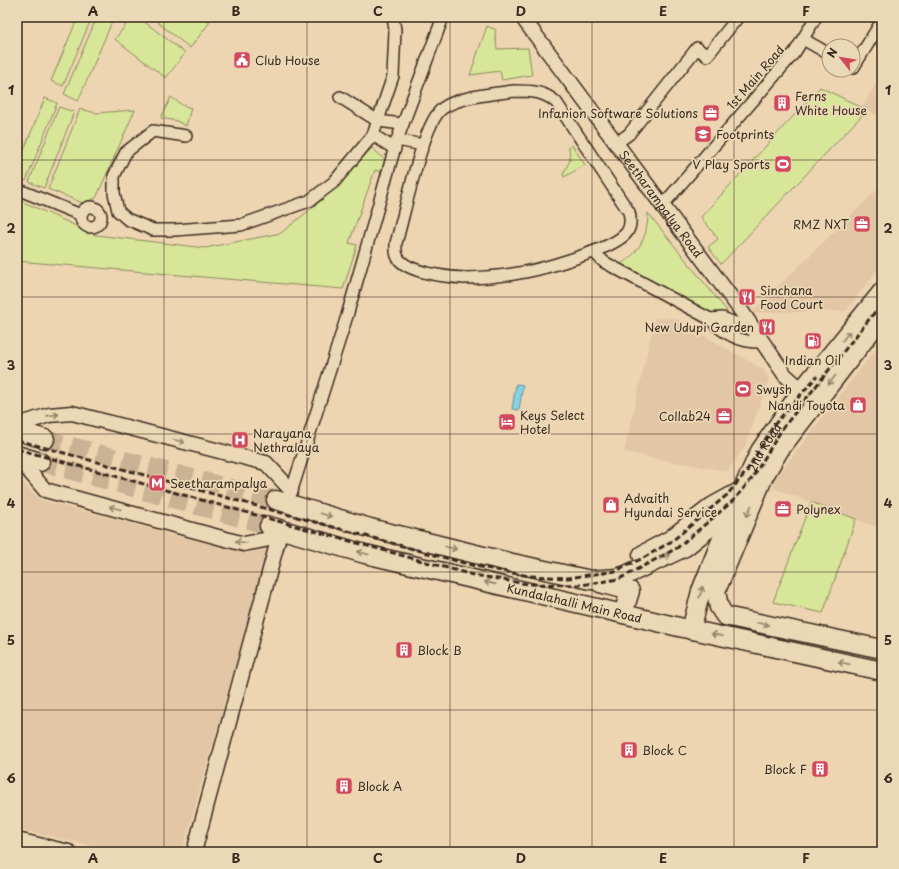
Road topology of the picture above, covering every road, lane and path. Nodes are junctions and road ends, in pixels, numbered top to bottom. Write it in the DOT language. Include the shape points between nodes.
graph roads {
  1 [pos="393,17"];
  2 [pos="443,17"];
  3 [pos="522,17"];
  4 [pos="738,17"];
  5 [pos="816,17"];
  6 [pos="882,21"];
  7 [pos="803,39"];
  8 [pos="821,49"];
  9 [pos="861,55"];
  10 [pos="340,97"];
  11 [pos="378,121"];
  12 [pos="402,124"];
  13 [pos="373,135"];
  14 [pos="186,136"];
  15 [pos="615,144"];
  16 [pos="396,145"];
  17 [pos="423,145"];
  18 [pos="17,189"];
  19 [pos="662,206"];
  20 [pos="124,216"];
  21 [pos="594,252"];
  22 [pos="882,292"];
  23 [pos="882,317"];
  24 [pos="710,319"];
  25 [pos="754,330"];
  26 [pos="762,342"];
  27 [pos="802,390"];
  28 [pos="19,432"];
  29 [pos="45,439"];
  30 [pos="27,458"];
  31 [pos="741,491"];
  32 [pos="285,498"];
  33 [pos="734,508"];
  34 [pos="276,531"];
  35 [pos="583,578"];
  36 [pos="623,614"];
  37 [pos="691,630"];
  38 [pos="882,649"];
  39 [pos="882,671"];
  40 [pos="24,845"];
  41 [pos="69,852"];
  42 [pos="194,852"];
  1 -- 11 [label="street" via="393,76"];
  2 -- 12 [label="street"];
  3 -- 15 [label="street, Seetharampalya Road"];
  4 -- 15 [label="street" via="707,56 697,48 629,134"];
  5 -- 7 [label="street, 1st Main Road"];
  6 -- 9 [label="street"];
  7 -- 8 [label="street"];
  7 -- 19 [label="street, 1st Main Road" via="795,52"];
  10 -- 11 [label="street"];
  11 -- 12 [label="street"];
  11 -- 13 [label="street"];
  12 -- 16 [label="street"];
  13 -- 16 [label="street"];
  13 -- 20 [label="street" via="334,182 309,200 241,225 153,230"];
  14 -- 20 [label="street" via="153,130 126,152 114,176 118,210"];
  15 -- 19 [label="street, Seetharampalya Road"];
  16 -- 17 [label="street"];
  16 -- 32 [label="street" via="347,316"];
  17 -- 21 [label="street" via="396,243 399,259 411,268 465,278 520,273"];
  17 -- 21 [label="street" via="432,121 442,109 452,104 485,95 514,91 536,91 549,97 556,102 629,212 631,222 626,234"];
  18 -- 20 [label="street" via="81,215 82,221 90,227 98,224 101,216"];
  19 -- 25 [label="street, Seetharampalya Road"];
  21 -- 24 [label="street" via="604,262"];
  27 -- 22 [label="main road, 2nd Road, one-way"];
  23 -- 38 [label="main road, 2nd Road, one-way" via="780,449 764,476 716,591 718,607 725,616"];
  24 -- 25 [label="street" via="722,318"];
  24 -- 26 [label="street" via="724,332 743,341"];
  25 -- 26 [label="street, Seetharampalya Road"];
  26 -- 27 [label="street, Seetharampalya Road" via="785,375"];
  27 -- 31 [label="main road, 2nd Road" via="760,451"];
  28 -- 29 [label="main road"];
  28 -- 32 [label="street, one-way" via="24,423 49,415 72,413 266,464"];
  34 -- 30 [label="street, one-way" via="244,544 45,490 23,464"];
  31 -- 33 [label="main road, 2nd Road"];
  31 -- 35 [label="main road" via="712,507 670,540 620,566"];
  32 -- 35 [label="main road, Kundalahalli Main Road, one-way" via="370,528"];
  35 -- 33 [label="main road, one-way" via="617,578 626,575 685,547"];
  37 -- 33 [label="main road, 2nd Road, one-way" via="701,591"];
  36 -- 34 [label="main road, Kundalahalli Main Road, one-way"];
  34 -- 42 [label="street"];
  35 -- 36 [label="main road" via="630,591"];
  36 -- 37 [label="main road, Kundalahalli Main Road"];
  39 -- 37 [label="main road, Kundalahalli Main Road, one-way"];
  40 -- 41 [label="street"];
}
